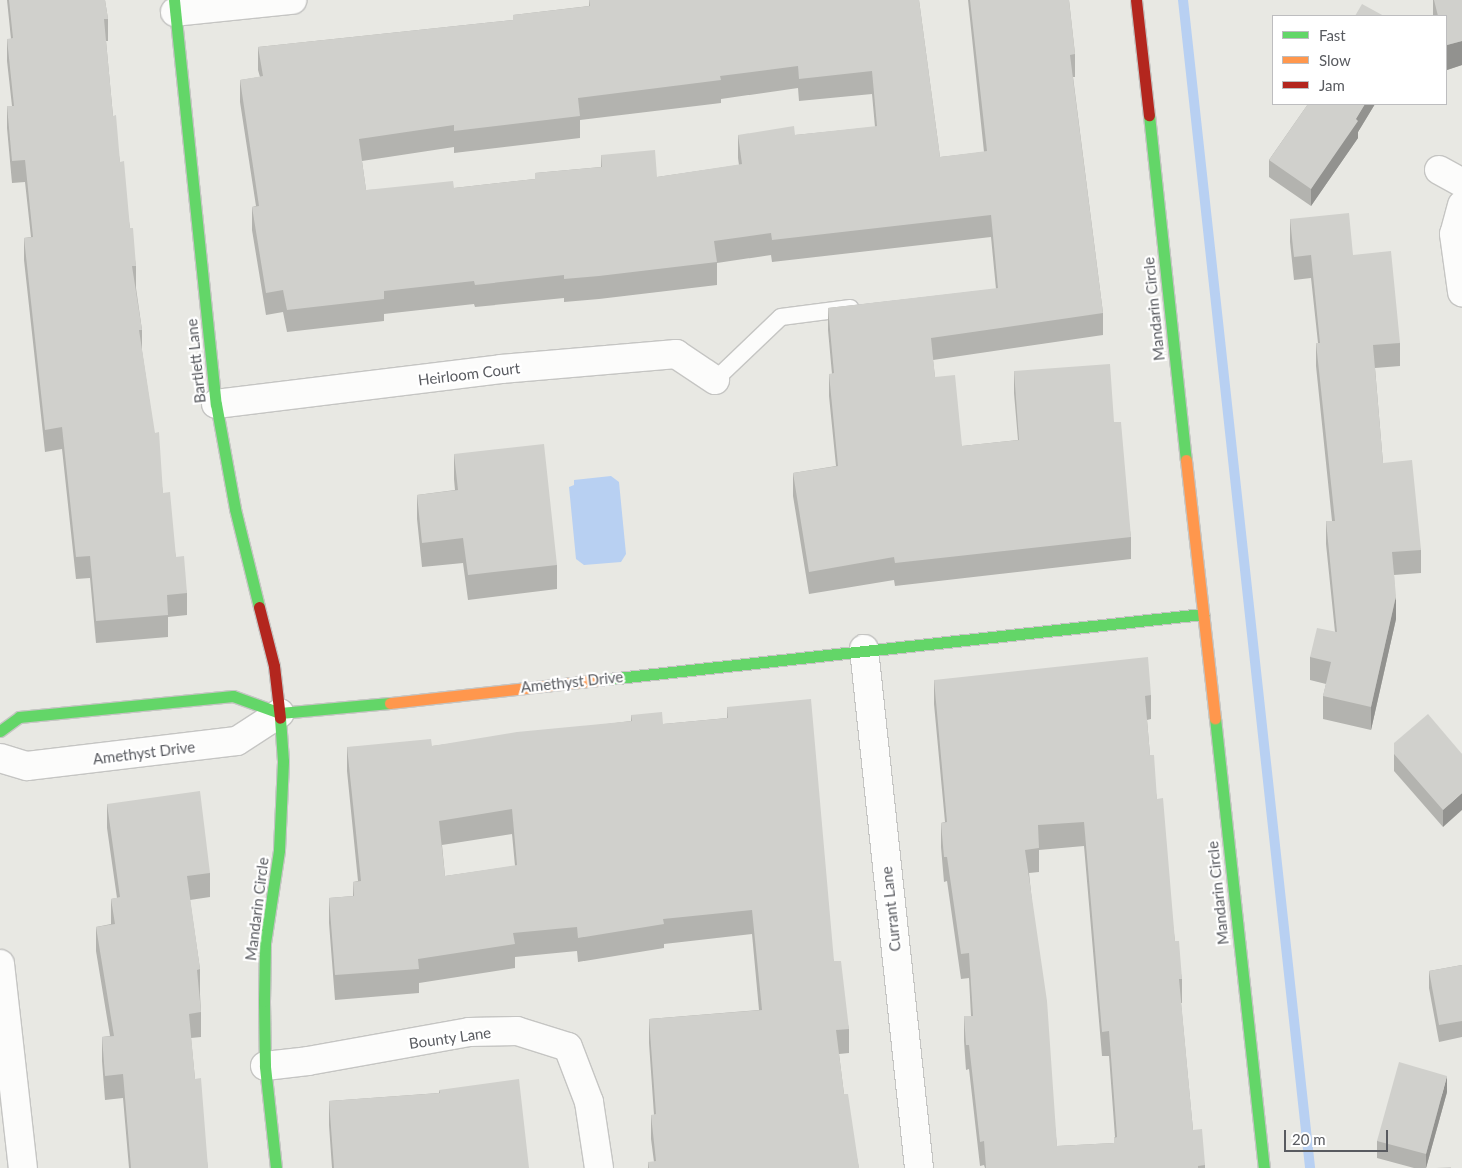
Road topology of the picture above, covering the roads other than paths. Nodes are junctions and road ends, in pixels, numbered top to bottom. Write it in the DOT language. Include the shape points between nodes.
graph roads {
  1 [pos="292,0"];
  2 [pos="1136,0"];
  3 [pos="175,6"];
  4 [pos="1439,170"];
  5 [pos="1462,183"];
  6 [pos="1462,205"];
  7 [pos="1462,292"];
  8 [pos="869,305"];
  9 [pos="715,380"];
  10 [pos="216,404"];
  11 [pos="1203,614"];
  12 [pos="864,649"];
  13 [pos="280,713"];
  14 [pos="0,731"];
  15 [pos="0,758"];
  16 [pos="0,964"];
  17 [pos="265,1066"];
  18 [pos="23,1168"];
  19 [pos="276,1168"];
  20 [pos="599,1168"];
  21 [pos="919,1168"];
  22 [pos="1264,1168"];
  1 -- 3 [label="street"];
  2 -- 11 [label="street, Mandarin Circle"];
  3 -- 10 [label="street, Bartlett Lane"];
  4 -- 5 [label="street"];
  6 -- 7 [label="street" via="1454,234"];
  8 -- 9 [label="lane" via="781,317"];
  9 -- 10 [label="street, Heirloom Court" via="676,354 501,370"];
  10 -- 13 [label="street, Bartlett Lane" via="235,509 274,666"];
  11 -- 12 [label="street"];
  11 -- 22 [label="street, Mandarin Circle"];
  12 -- 13 [label="street, Amethyst Drive"];
  12 -- 21 [label="street, Currant Lane"];
  13 -- 14 [label="street, Amethyst Drive" via="233,696 18,717"];
  13 -- 15 [label="street, Amethyst Drive" via="237,741 27,766"];
  13 -- 17 [label="street, Mandarin Circle" via="283,761 279,850 265,943"];
  16 -- 18 [label="street"];
  17 -- 19 [label="street, Mandarin Circle"];
  17 -- 20 [label="street, Bounty Lane" via="469,1032 517,1031 568,1047 589,1102"];
}
